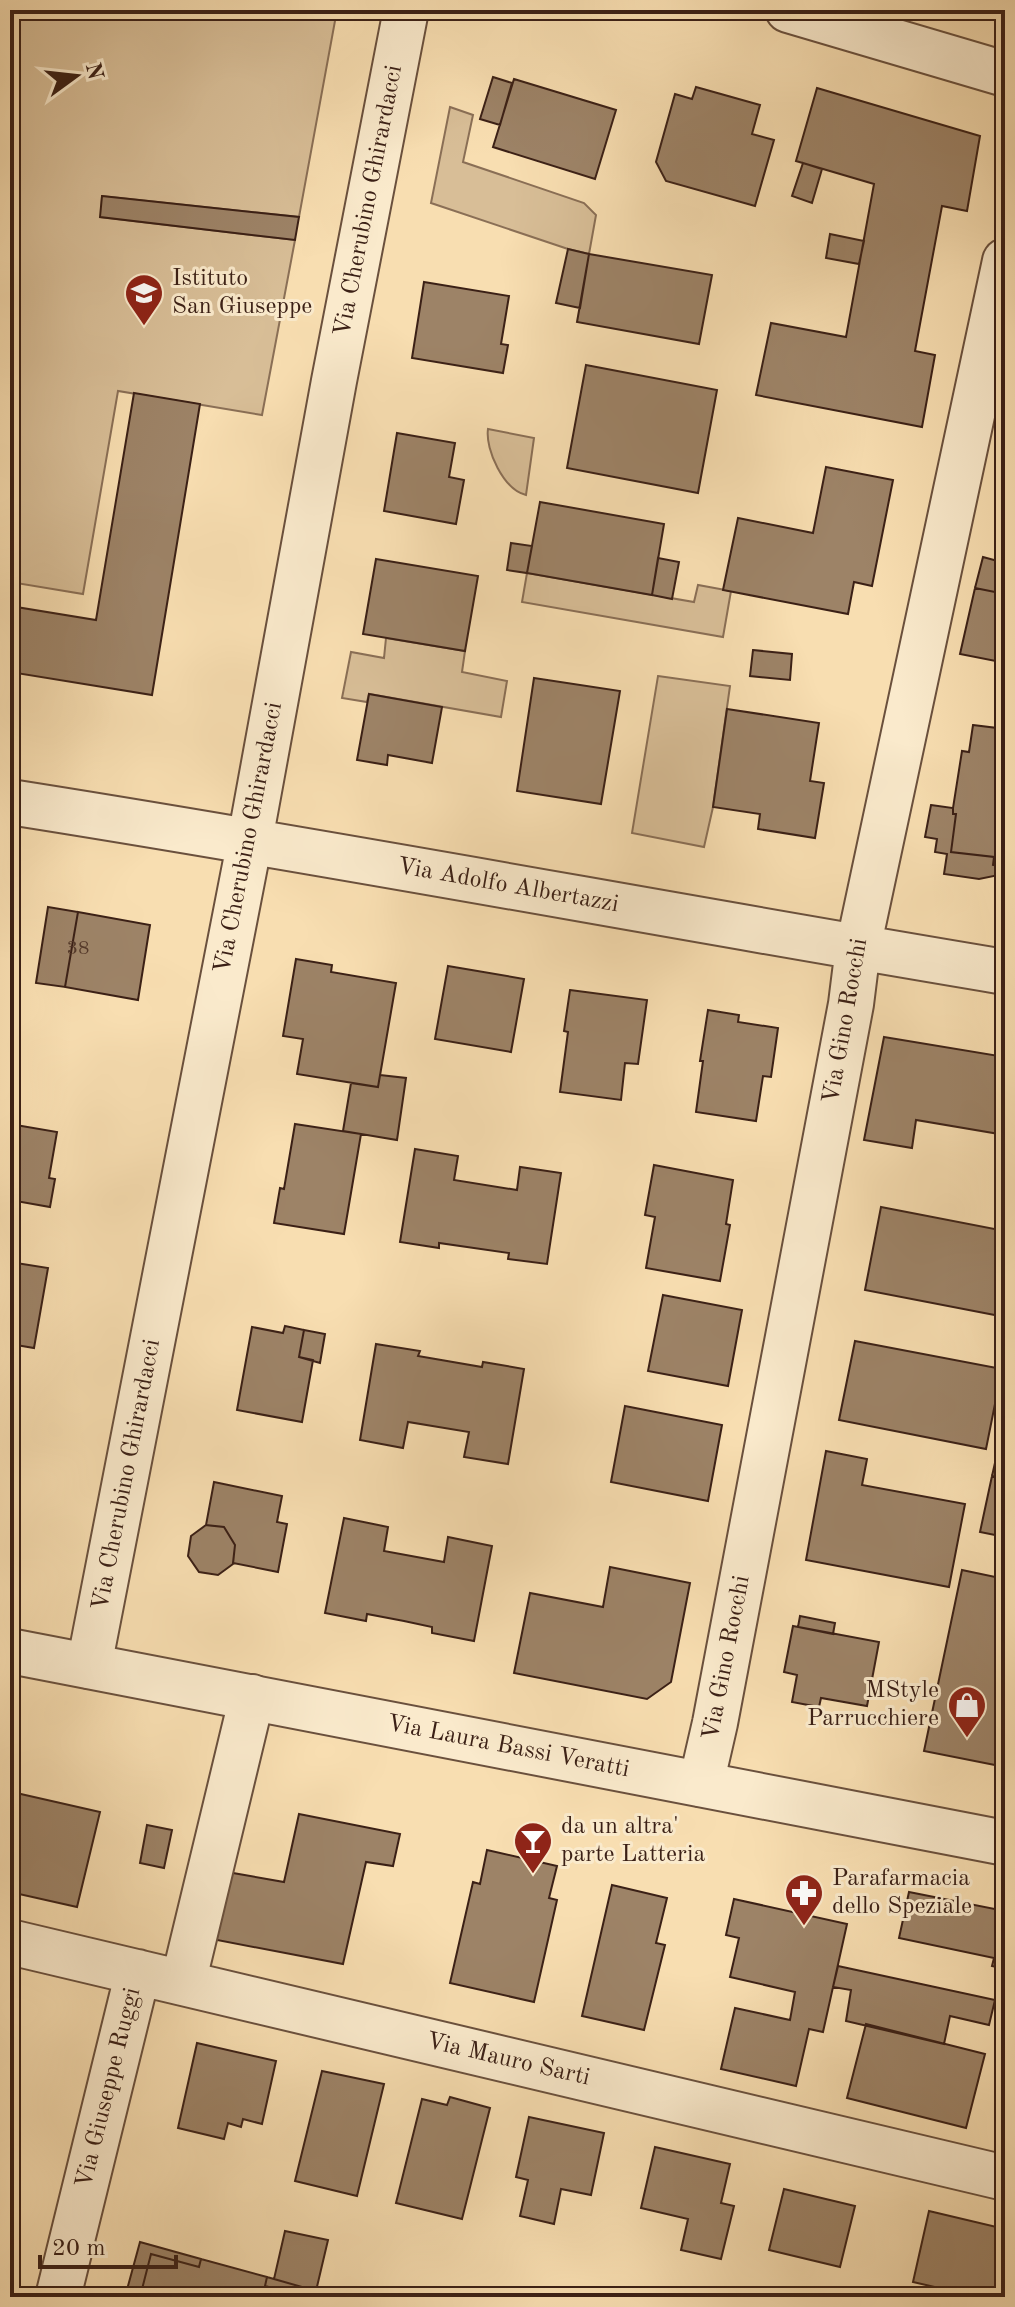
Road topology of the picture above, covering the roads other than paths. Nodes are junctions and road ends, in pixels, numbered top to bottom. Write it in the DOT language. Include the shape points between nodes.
graph roads {
  1 [pos="406,10"];
  2 [pos="788,10"];
  3 [pos="1005,74"];
  4 [pos="1005,261"];
  5 [pos="10,802"];
  6 [pos="250,840"];
  7 [pos="858,948"];
  8 [pos="1005,972"];
  9 [pos="10,1651"];
  10 [pos="89,1666"];
  11 [pos="252,1697"];
  12 [pos="701,1784"];
  13 [pos="1005,1843"];
  14 [pos="10,1942"];
  15 [pos="138,1972"];
  16 [pos="183,1983"];
  17 [pos="1005,2178"];
  18 [pos="58,2297"];
  1 -- 6 [label="street, Via Cherubino Ghirardacci"];
  2 -- 3 [label="street"];
  4 -- 7 [label="street, Via Gino Rocchi"];
  5 -- 6 [label="street, Via Adolfo Albertazzi"];
  6 -- 7 [label="street, Via Adolfo Albertazzi"];
  6 -- 10 [label="street, Via Cherubino Ghirardacci"];
  7 -- 8 [label="street, Via Adolfo Albertazzi"];
  7 -- 12 [label="street, Via Gino Rocchi"];
  9 -- 10 [label="street, Via Laura Bassi Veratti"];
  10 -- 11 [label="street, Via Laura Bassi Veratti"];
  11 -- 12 [label="street, Via Laura Bassi Veratti"];
  11 -- 16 [label="street"];
  12 -- 13 [label="street, Via Laura Bassi Veratti"];
  14 -- 15 [label="street, Via Mauro Sarti"];
  15 -- 16 [label="street, Via Mauro Sarti"];
  15 -- 18 [label="street, Via Giuseppe Ruggi"];
  16 -- 17 [label="street, Via Mauro Sarti"];
}
